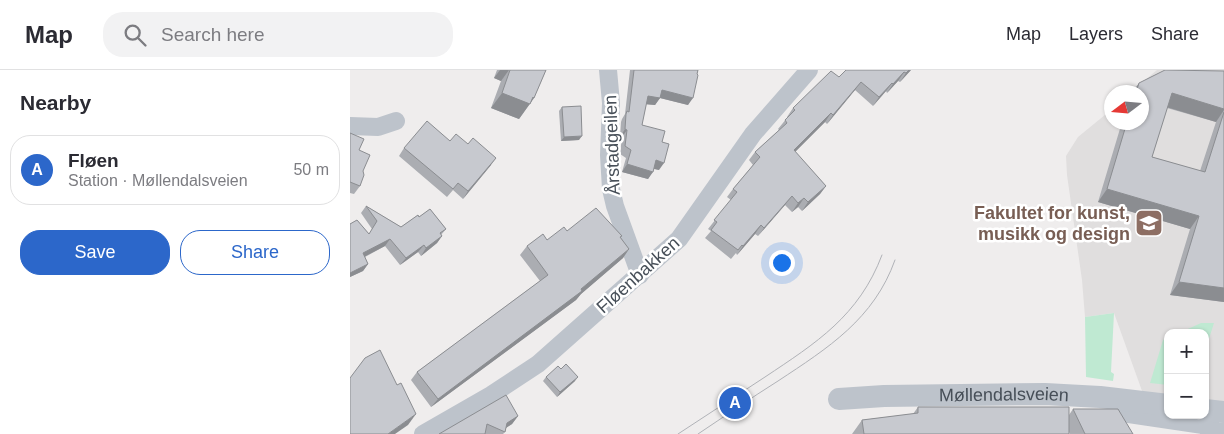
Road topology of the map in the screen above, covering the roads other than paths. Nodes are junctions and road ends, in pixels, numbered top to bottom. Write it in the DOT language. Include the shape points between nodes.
graph roads {
  1 [pos="608,70"];
  2 [pos="809,70"];
  3 [pos="396,121"];
  4 [pos="350,126"];
  5 [pos="640,275"];
  6 [pos="839,399"];
  7 [pos="1164,405"];
  8 [pos="1214,421"];
  9 [pos="1122,428"];
  10 [pos="422,434"];
  1 -- 5 [label="street, Årstadgeilen" via="611,189"];
  2 -- 5 [label="street, Fløenbakken" via="753,134 679,239"];
  3 -- 4 [label="street" via="378,127"];
  5 -- 10 [label="street, Fløenbakken" via="538,364"];
  6 -- 7 [label="street, Møllendalsveien" via="1046,394"];
  8 -- 9 [label="street" via="1115,414"];
}
